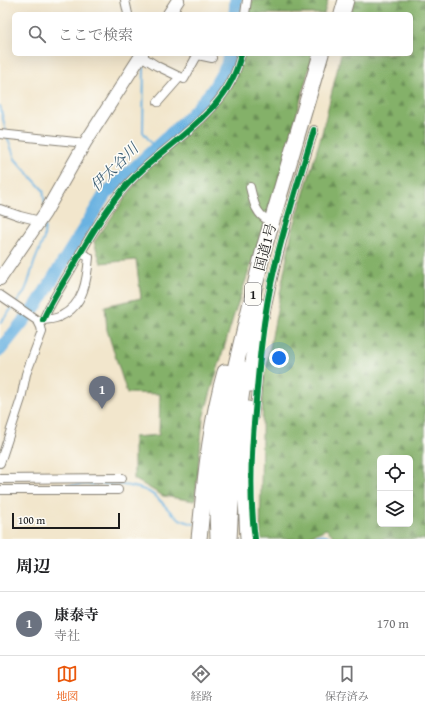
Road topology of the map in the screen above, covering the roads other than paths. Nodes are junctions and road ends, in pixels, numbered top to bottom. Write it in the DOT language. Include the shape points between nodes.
graph roads {
  1 [pos="125,0"];
  2 [pos="178,0"];
  3 [pos="247,0"];
  4 [pos="336,0"];
  5 [pos="346,0"];
  6 [pos="128,12"];
  7 [pos="170,12"];
  8 [pos="245,12"];
  9 [pos="333,12"];
  10 [pos="343,12"];
  11 [pos="141,56"];
  12 [pos="143,56"];
  13 [pos="197,56"];
  14 [pos="205,56"];
  15 [pos="240,56"];
  16 [pos="320,56"];
  17 [pos="328,56"];
  18 [pos="212,58"];
  19 [pos="180,77"];
  20 [pos="158,102"];
  21 [pos="314,130"];
  22 [pos="0,134"];
  23 [pos="84,143"];
  24 [pos="250,187"];
  25 [pos="0,209"];
  26 [pos="268,220"];
  27 [pos="40,221"];
  28 [pos="264,248"];
  29 [pos="80,253"];
  30 [pos="0,279"];
  31 [pos="260,291"];
  32 [pos="0,295"];
  33 [pos="39,321"];
  34 [pos="0,463"];
  35 [pos="122,478"];
  36 [pos="0,479"];
  37 [pos="0,490"];
  38 [pos="118,490"];
  39 [pos="199,539"];
  40 [pos="218,539"];
  41 [pos="228,539"];
  42 [pos="248,539"];
  43 [pos="255,539"];
  1 -- 6 [label="street"];
  2 -- 7 [label="street"];
  3 -- 8 [label="street"];
  4 -- 9 [label="highway"];
  5 -- 10 [label="highway"];
  11 -- 23 [label="street"];
  12 -- 19 [label="street"];
  13 -- 19 [label="street" via="184,79"];
  14 -- 18 [label="street"];
  15 -- 29 [label="street" via="232,80 220,99 209,112 139,171 96,226"];
  16 -- 28 [label="highway, 国道1号 / 1"];
  17 -- 31 [label="highway, 国道1号 / 1" via="279,218"];
  19 -- 20 [label="street"];
  21 -- 43 [label="street" via="285,224 264,316 251,467"];
  22 -- 23 [label="street"];
  23 -- 27 [label="street"];
  24 -- 26 [label="street" via="258,211"];
  25 -- 27 [label="street"];
  27 -- 30 [label="street"];
  28 -- 39 [label="highway" via="218,396"];
  28 -- 40 [label="highway, 国道1号 / 1" via="230,390 221,447"];
  29 -- 33 [label="street"];
  29 -- 33 [label="street" via="89,257 88,278 83,292 69,311 60,317"];
  31 -- 41 [label="highway, 国道1号 / 1" via="240,398"];
  31 -- 42 [label="highway" via="246,443"];
  32 -- 33 [label="street"];
  33 -- 34 [label="street" via="40,339 26,374 21,399"];
  35 -- 36 [label="street"];
  37 -- 38 [label="street"];
}
